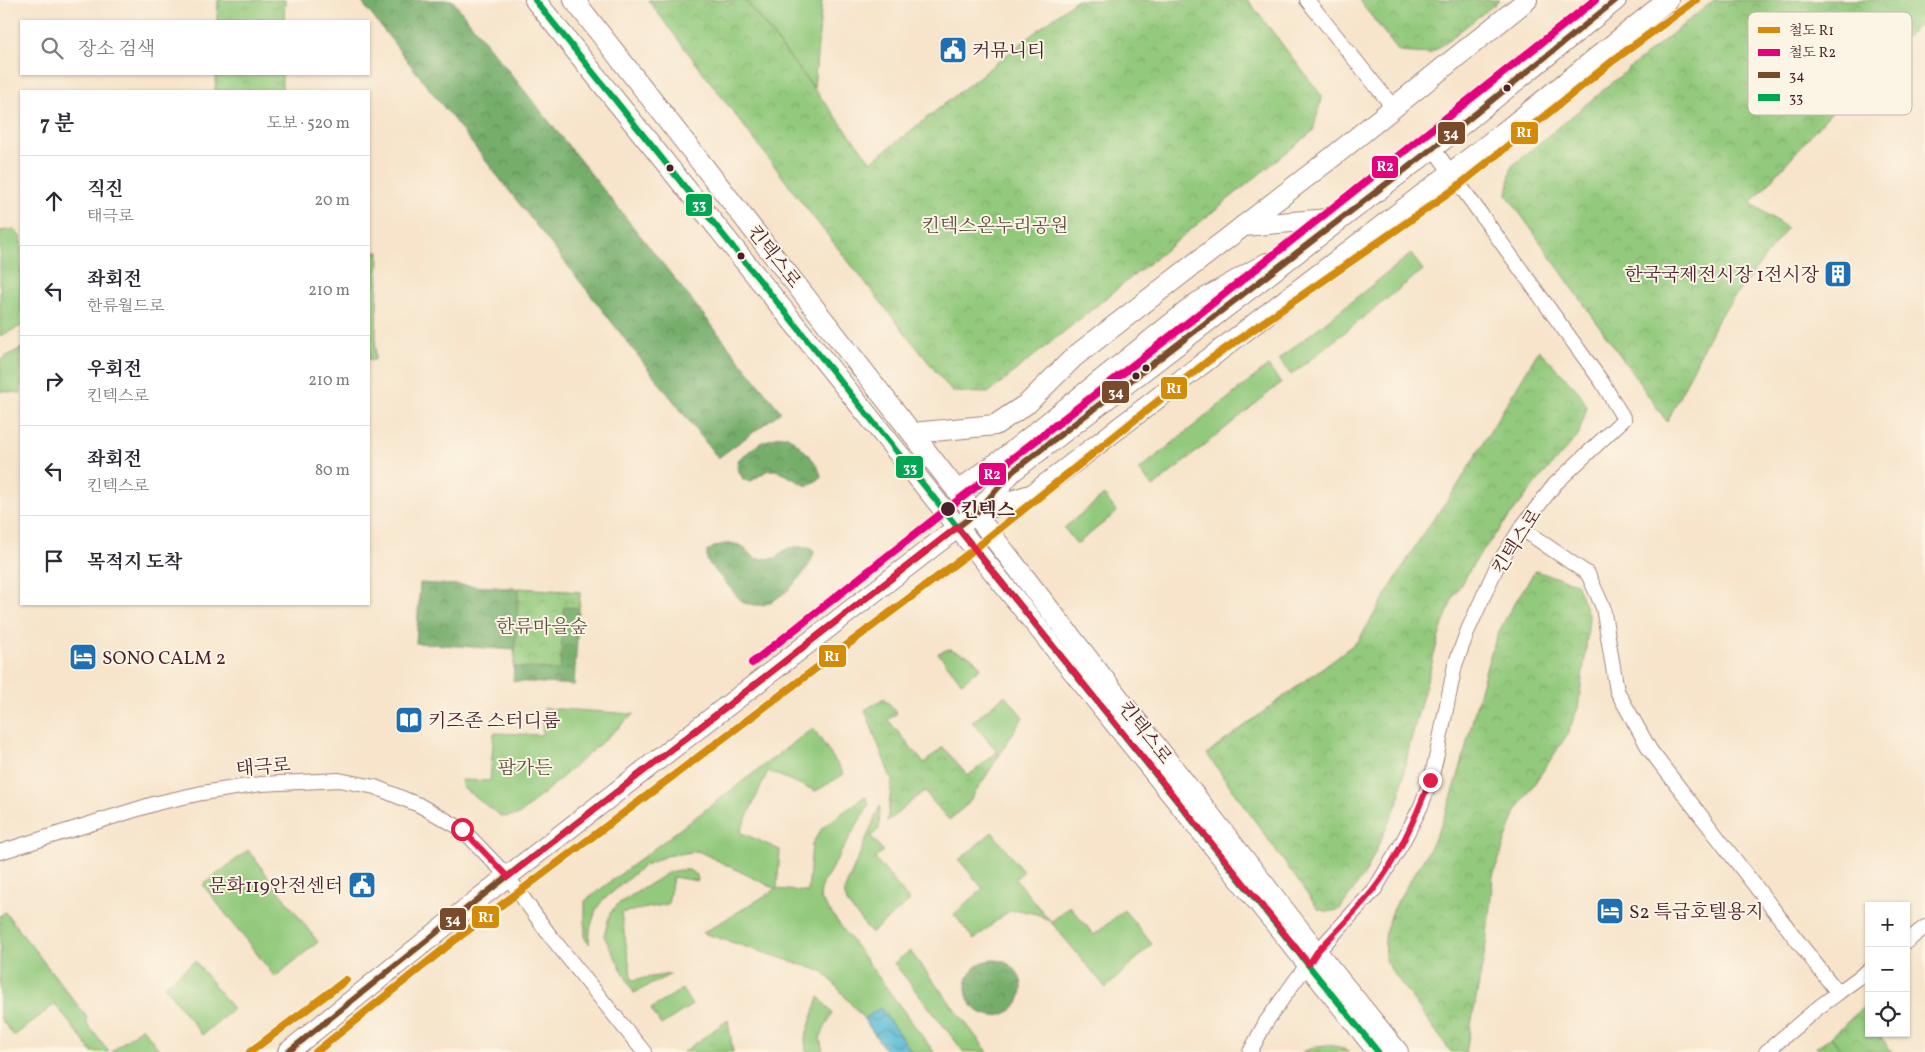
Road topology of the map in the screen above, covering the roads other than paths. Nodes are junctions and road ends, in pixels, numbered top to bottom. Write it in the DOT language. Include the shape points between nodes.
graph roads {
  1 [pos="535,0"];
  2 [pos="574,0"];
  3 [pos="1308,0"];
  4 [pos="1527,0"];
  5 [pos="1616,0"];
  6 [pos="1668,0"];
  7 [pos="1393,107"];
  8 [pos="1433,148"];
  9 [pos="1452,173"];
  10 [pos="1341,218"];
  11 [pos="1243,226"];
  12 [pos="913,434"];
  13 [pos="958,491"];
  14 [pos="976,513"];
  15 [pos="957,527"];
  16 [pos="1522,528"];
  17 [pos="0,852"];
  18 [pos="508,877"];
  19 [pos="1925,927"];
  20 [pos="1910,939"];
  21 [pos="1313,958"];
  22 [pos="1865,973"];
  23 [pos="1838,994"];
  24 [pos="288,1052"];
  25 [pos="644,1052"];
  26 [pos="1250,1052"];
  27 [pos="1378,1052"];
  28 [pos="1398,1052"];
  29 [pos="1766,1052"];
  1 -- 15 [label="main road, 킨텍스로"];
  2 -- 12 [label="main road, 킨텍스로"];
  3 -- 7 [label="street"];
  4 -- 7 [label="main road"];
  5 -- 8 [label="main road"];
  6 -- 9 [label="main road"];
  7 -- 11 [label="main road"];
  8 -- 9 [label="street, 킨텍스로"];
  8 -- 10 [label="main road"];
  9 -- 14 [label="main road" via="1033,494"];
  9 -- 16 [label="street, 킨텍스로" via="1602,382 1624,419 1555,484"];
  10 -- 11 [label="main road"];
  10 -- 13 [label="main road" via="1197,304"];
  10 -- 14 [label="main road" via="1013,471"];
  11 -- 12 [label="main road" via="1074,357 1028,403 995,425"];
  12 -- 13 [label="main road, 킨텍스로"];
  13 -- 14 [label="main road, 킨텍스로"];
  14 -- 15 [label="main road"];
  14 -- 21 [label="main road, 킨텍스로"];
  15 -- 18 [label="main road"];
  15 -- 21 [label="main road, 킨텍스로"];
  16 -- 21 [label="street, 킨텍스로" via="1498,564 1455,665 1437,754 1421,806 1375,888"];
  16 -- 23 [label="street" via="1588,574 1603,607 1617,691 1650,750"];
  17 -- 18 [label="street, 태극로" via="202,793 261,784 339,780 375,787 440,816 462,829"];
  18 -- 24 [label="main road"];
  18 -- 25 [label="street, 태극로" via="548,933"];
  19 -- 20 [label="street"];
  21 -- 26 [label="street" via="1266,1022"];
  21 -- 27 [label="main road, 킨텍스로"];
  21 -- 28 [label="main road, 킨텍스로"];
  22 -- 23 [label="street"];
  23 -- 29 [label="street"];
}
